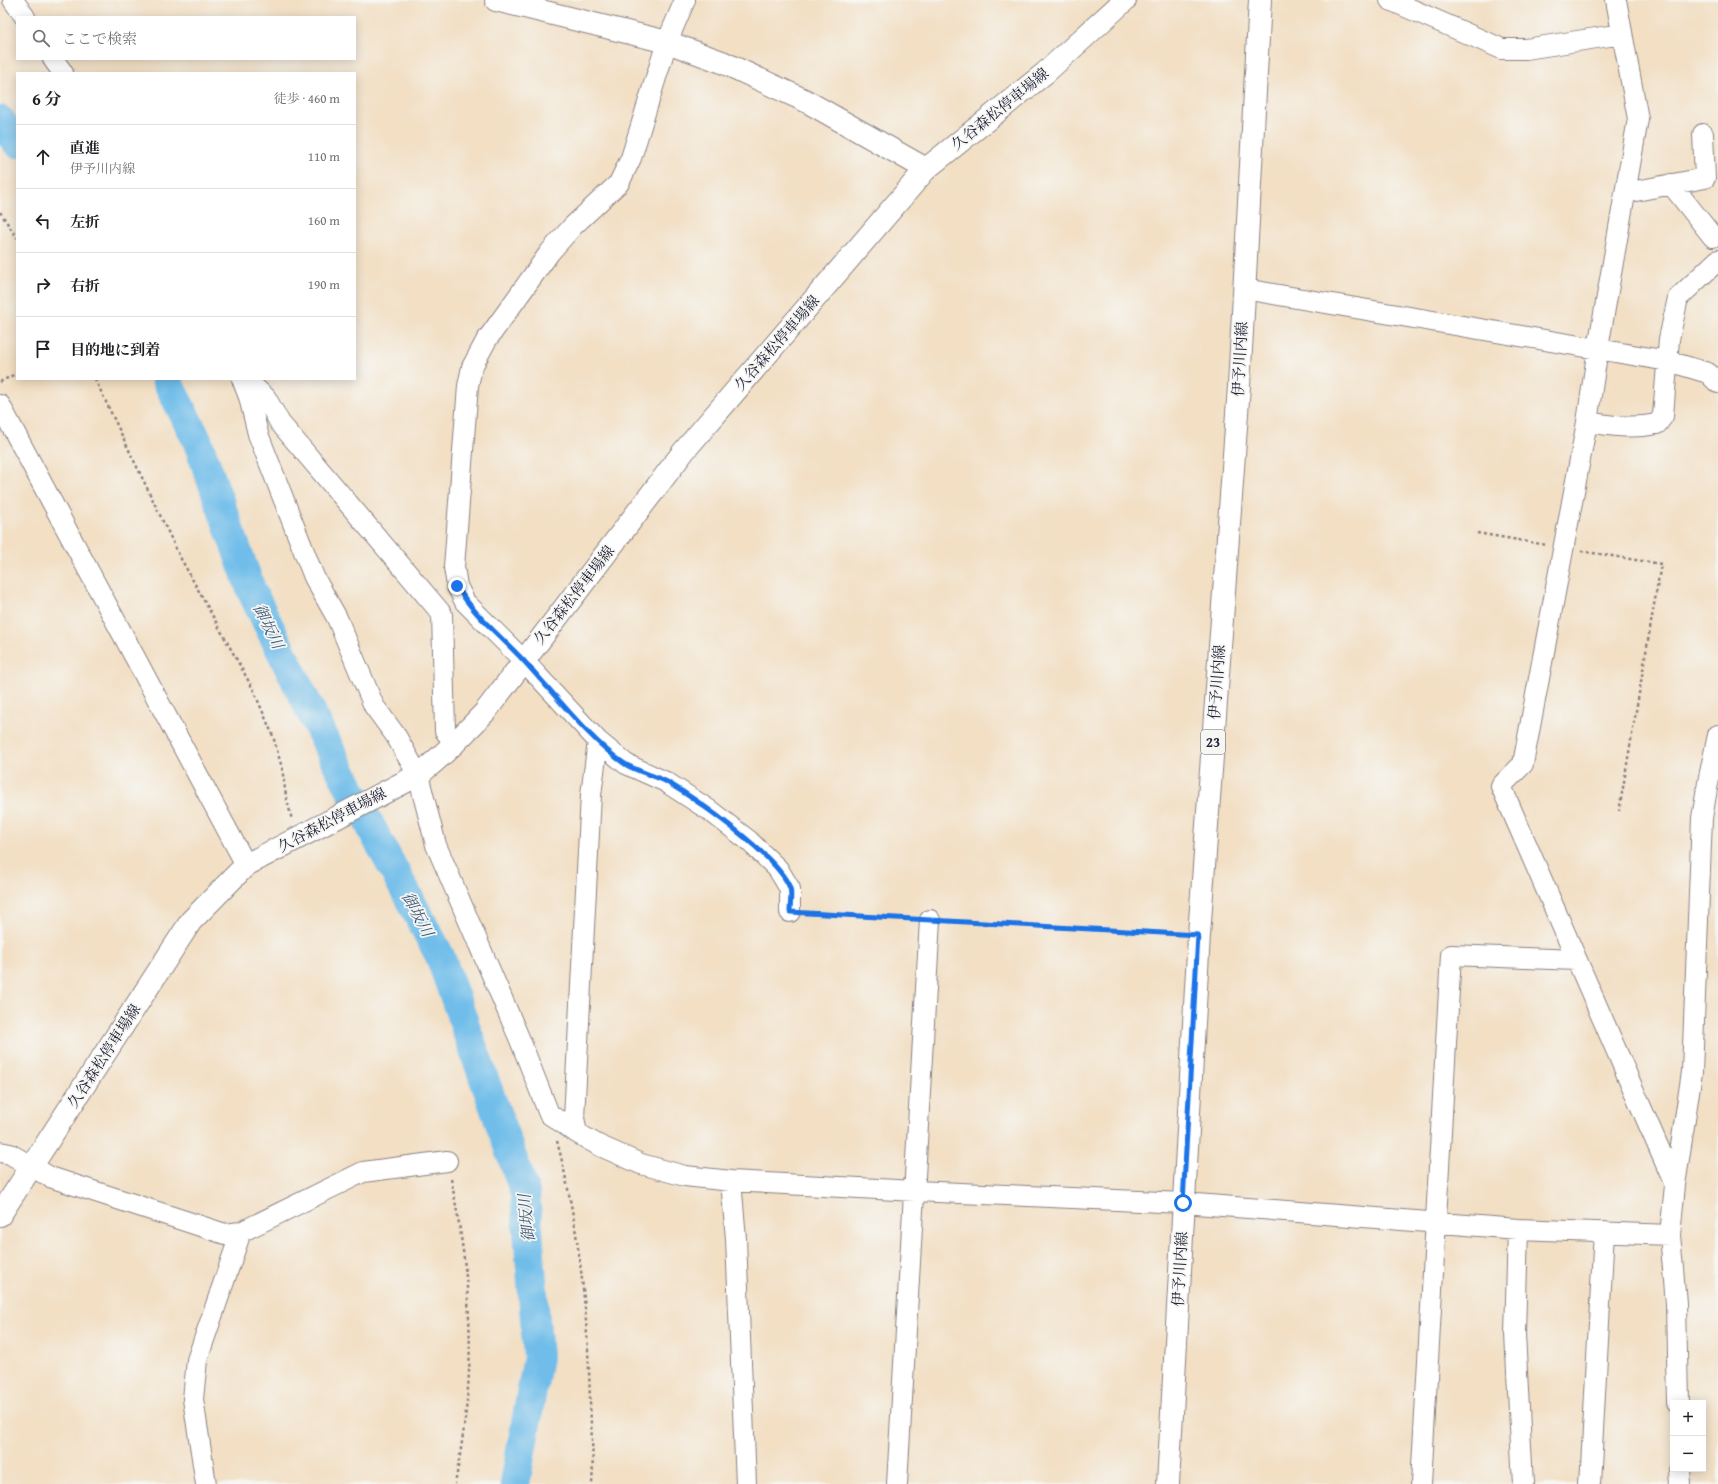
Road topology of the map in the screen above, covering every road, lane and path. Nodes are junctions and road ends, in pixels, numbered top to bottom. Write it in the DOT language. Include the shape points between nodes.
graph roads {
  1 [pos="13,0"];
  2 [pos="496,0"];
  3 [pos="685,0"];
  4 [pos="1125,0"];
  5 [pos="1260,0"];
  6 [pos="1390,0"];
  7 [pos="1616,0"];
  8 [pos="24,16"];
  9 [pos="1622,34"];
  10 [pos="667,42"];
  11 [pos="55,60"];
  12 [pos="62,72"];
  13 [pos="1703,134"];
  14 [pos="926,169"];
  15 [pos="1671,184"];
  16 [pos="1625,193"];
  17 [pos="0,212"];
  18 [pos="16,236"];
  19 [pos="1713,237"];
  20 [pos="1718,260"];
  21 [pos="1244,289"];
  22 [pos="1598,348"];
  23 [pos="1668,361"];
  24 [pos="16,374"];
  25 [pos="95,380"];
  26 [pos="244,380"];
  27 [pos="245,380"];
  28 [pos="0,382"];
  29 [pos="1718,383"];
  30 [pos="0,405"];
  31 [pos="1587,422"];
  32 [pos="1477,533"];
  33 [pos="1563,548"];
  34 [pos="523,660"];
  35 [pos="1718,735"];
  36 [pos="598,741"];
  37 [pos="454,744"];
  38 [pos="412,778"];
  39 [pos="1619,811"];
  40 [pos="303,835"];
  41 [pos="246,865"];
  42 [pos="790,912"];
  43 [pos="930,920"];
  44 [pos="1198,935"];
  45 [pos="1577,960"];
  46 [pos="549,1114"];
  47 [pos="577,1133"];
  48 [pos="0,1152"];
  49 [pos="447,1161"];
  50 [pos="33,1166"];
  51 [pos="731,1181"];
  52 [pos="1675,1184"];
  53 [pos="915,1191"];
  54 [pos="1183,1203"];
  55 [pos="0,1215"];
  56 [pos="1436,1222"];
  57 [pos="1518,1229"];
  58 [pos="241,1232"];
  59 [pos="1604,1232"];
  60 [pos="1670,1235"];
  61 [pos="1678,1400"];
  62 [pos="1679,1472"];
  63 [pos="206,1484"];
  64 [pos="455,1484"];
  65 [pos="592,1484"];
  66 [pos="746,1484"];
  67 [pos="897,1484"];
  68 [pos="1168,1484"];
  69 [pos="1421,1484"];
  70 [pos="1523,1484"];
  71 [pos="1590,1484"];
  72 [pos="1680,1484"];
  1 -- 8 [label="street"];
  2 -- 10 [label="main road"];
  3 -- 10 [label="street"];
  4 -- 14 [label="main road, 久谷森松停車場線" via="1045,73"];
  5 -- 21 [label="main road, 伊予川内線 / 23"];
  6 -- 9 [label="street" via="1502,49 1526,49"];
  7 -- 9 [label="street"];
  9 -- 16 [label="street" via="1638,119"];
  10 -- 14 [label="main road" via="722,62 806,101"];
  10 -- 34 [label="street" via="631,158 619,183 573,226 550,252 486,341 470,374 454,567 457,586 465,602"];
  11 -- 12 [label="street"];
  13 -- 15 [label="street" via="1705,178"];
  14 -- 34 [label="main road, 久谷森松停車場線" via="684,451"];
  15 -- 16 [label="street"];
  15 -- 19 [label="street"];
  16 -- 22 [label="street"];
  17 -- 18 [label="path"];
  20 -- 23 [label="street" via="1678,298 1669,339"];
  21 -- 22 [label="street"];
  21 -- 44 [label="main road, 伊予川内線 / 23"];
  22 -- 23 [label="street"];
  22 -- 31 [label="street"];
  23 -- 29 [label="street" via="1708,373"];
  23 -- 31 [label="street" via="1663,416 1657,424 1626,428"];
  24 -- 28 [label="path"];
  25 -- 40 [label="path" via="180,557 253,689 273,736 282,768 286,796"];
  26 -- 38 [label="street" via="258,434 314,577 337,618 374,706 396,736"];
  27 -- 37 [label="street" via="266,398 280,423 442,614 445,731"];
  30 -- 41 [label="street"];
  31 -- 33 [label="street"];
  32 -- 33 [label="path"];
  33 -- 39 [label="path" via="1661,564"];
  33 -- 45 [label="street" via="1522,764 1501,786"];
  34 -- 36 [label="street"];
  34 -- 37 [label="main road, 久谷森松停車場線" via="485,712"];
  35 -- 52 [label="street" via="1702,818 1692,1072"];
  36 -- 42 [label="street" via="626,764 666,782 748,840 778,869 790,889"];
  36 -- 47 [label="street" via="591,795 574,1118"];
  37 -- 38 [label="main road, 久谷森松停車場線"];
  38 -- 40 [label="main road, 久谷森松停車場線"];
  38 -- 46 [label="street" via="436,845"];
  40 -- 41 [label="main road, 久谷森松停車場線"];
  41 -- 50 [label="main road, 久谷森松停車場線" via="191,920"];
  42 -- 43 [label="path"];
  43 -- 44 [label="path"];
  43 -- 53 [label="street"];
  44 -- 54 [label="main road, 伊予川内線 / 23"];
  45 -- 52 [label="street"];
  45 -- 56 [label="street" via="1451,955"];
  46 -- 47 [label="street"];
  46 -- 65 [label="path" via="565,1173 580,1258 590,1372"];
  47 -- 51 [label="street" via="641,1164 685,1176"];
  48 -- 50 [label="street" via="10,1154"];
  49 -- 58 [label="street" via="363,1172"];
  49 -- 64 [label="path" via="465,1263 469,1319 466,1415"];
  50 -- 55 [label="main road, 久谷森松停車場線"];
  50 -- 58 [label="street" via="50,1177 225,1234"];
  51 -- 53 [label="street"];
  51 -- 66 [label="street" via="736,1239"];
  52 -- 60 [label="street"];
  53 -- 54 [label="street"];
  53 -- 67 [label="street"];
  54 -- 56 [label="street"];
  54 -- 68 [label="main road, 伊予川内線 / 23"];
  56 -- 57 [label="street"];
  56 -- 69 [label="street"];
  57 -- 59 [label="street"];
  57 -- 70 [label="street" via="1515,1334"];
  58 -- 63 [label="street" via="197,1360 193,1399"];
  59 -- 60 [label="street"];
  59 -- 71 [label="street"];
  60 -- 61 [label="street" via="1676,1303"];
  62 -- 72 [label="street"];
}
